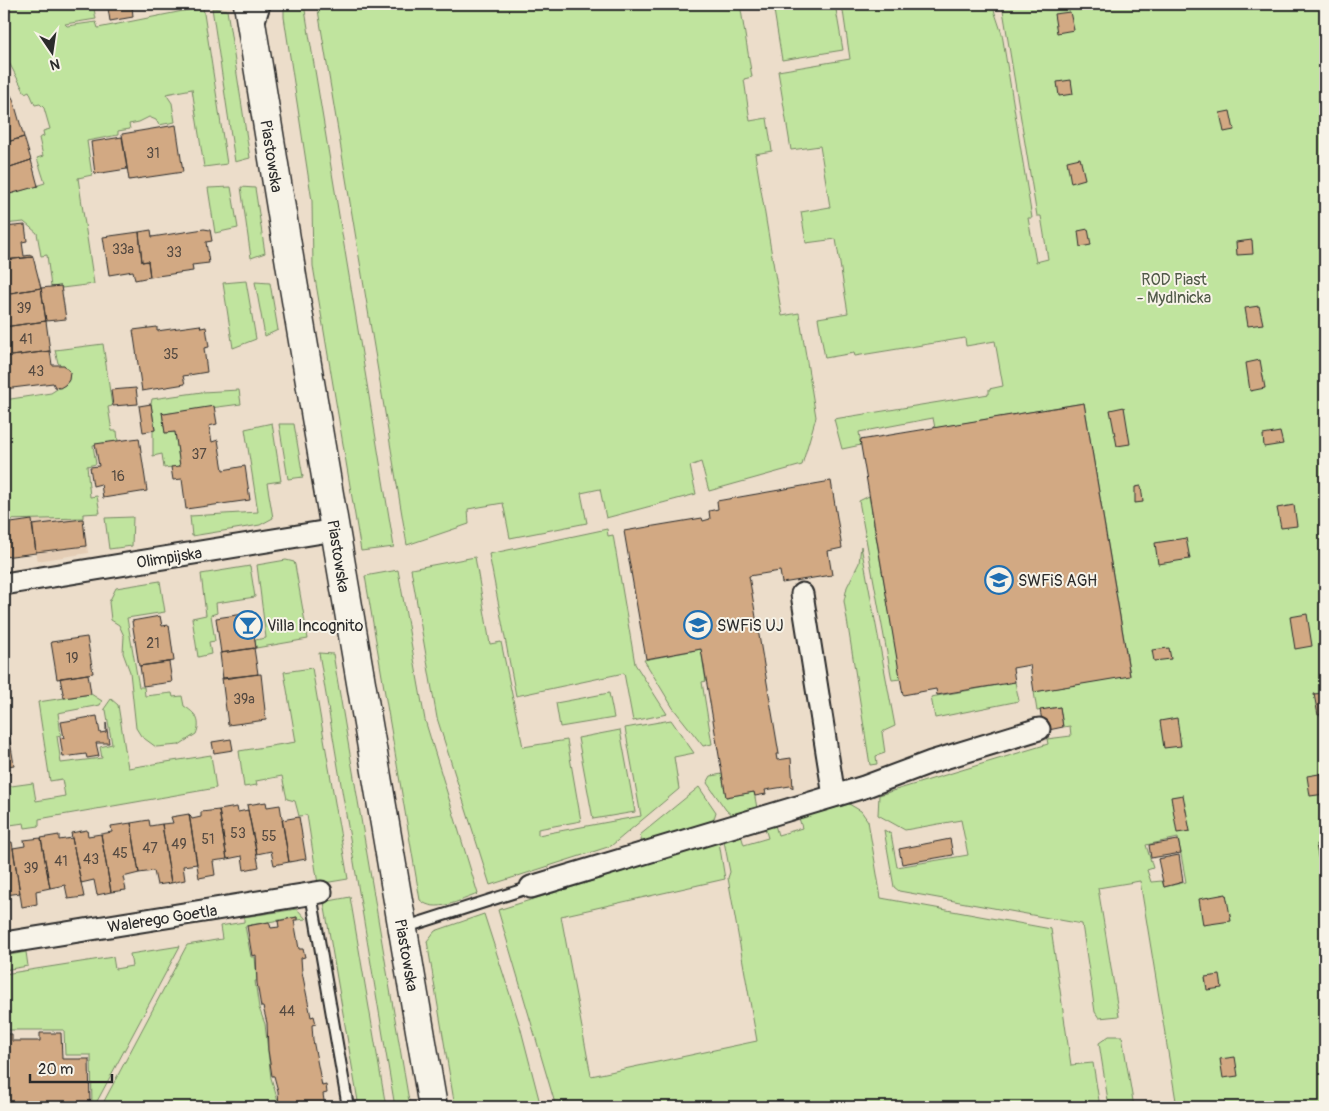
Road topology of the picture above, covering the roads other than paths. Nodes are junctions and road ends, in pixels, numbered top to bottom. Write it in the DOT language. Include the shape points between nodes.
graph roads {
  1 [pos="248,4"];
  2 [pos="266,4"];
  3 [pos="254,41"];
  4 [pos="335,530"];
  5 [pos="4,584"];
  6 [pos="802,594"];
  7 [pos="1039,730"];
  8 [pos="834,796"];
  9 [pos="531,887"];
  10 [pos="316,893"];
  11 [pos="402,928"];
  12 [pos="4,943"];
  13 [pos="348,1107"];
  14 [pos="433,1107"];
  1 -- 3 [label="street, Piastowska"];
  2 -- 3 [label="lane"];
  3 -- 4 [label="street, Piastowska"];
  4 -- 5 [label="street, Olimpijska"];
  4 -- 11 [label="street, Piastowska"];
  6 -- 8 [label="street"];
  7 -- 8 [label="street" via="931,762"];
  8 -- 9 [label="street"];
  9 -- 11 [label="lane"];
  10 -- 12 [label="street, Walerego Goetla"];
  10 -- 13 [label="lane"];
  11 -- 14 [label="street, Piastowska"];
}
